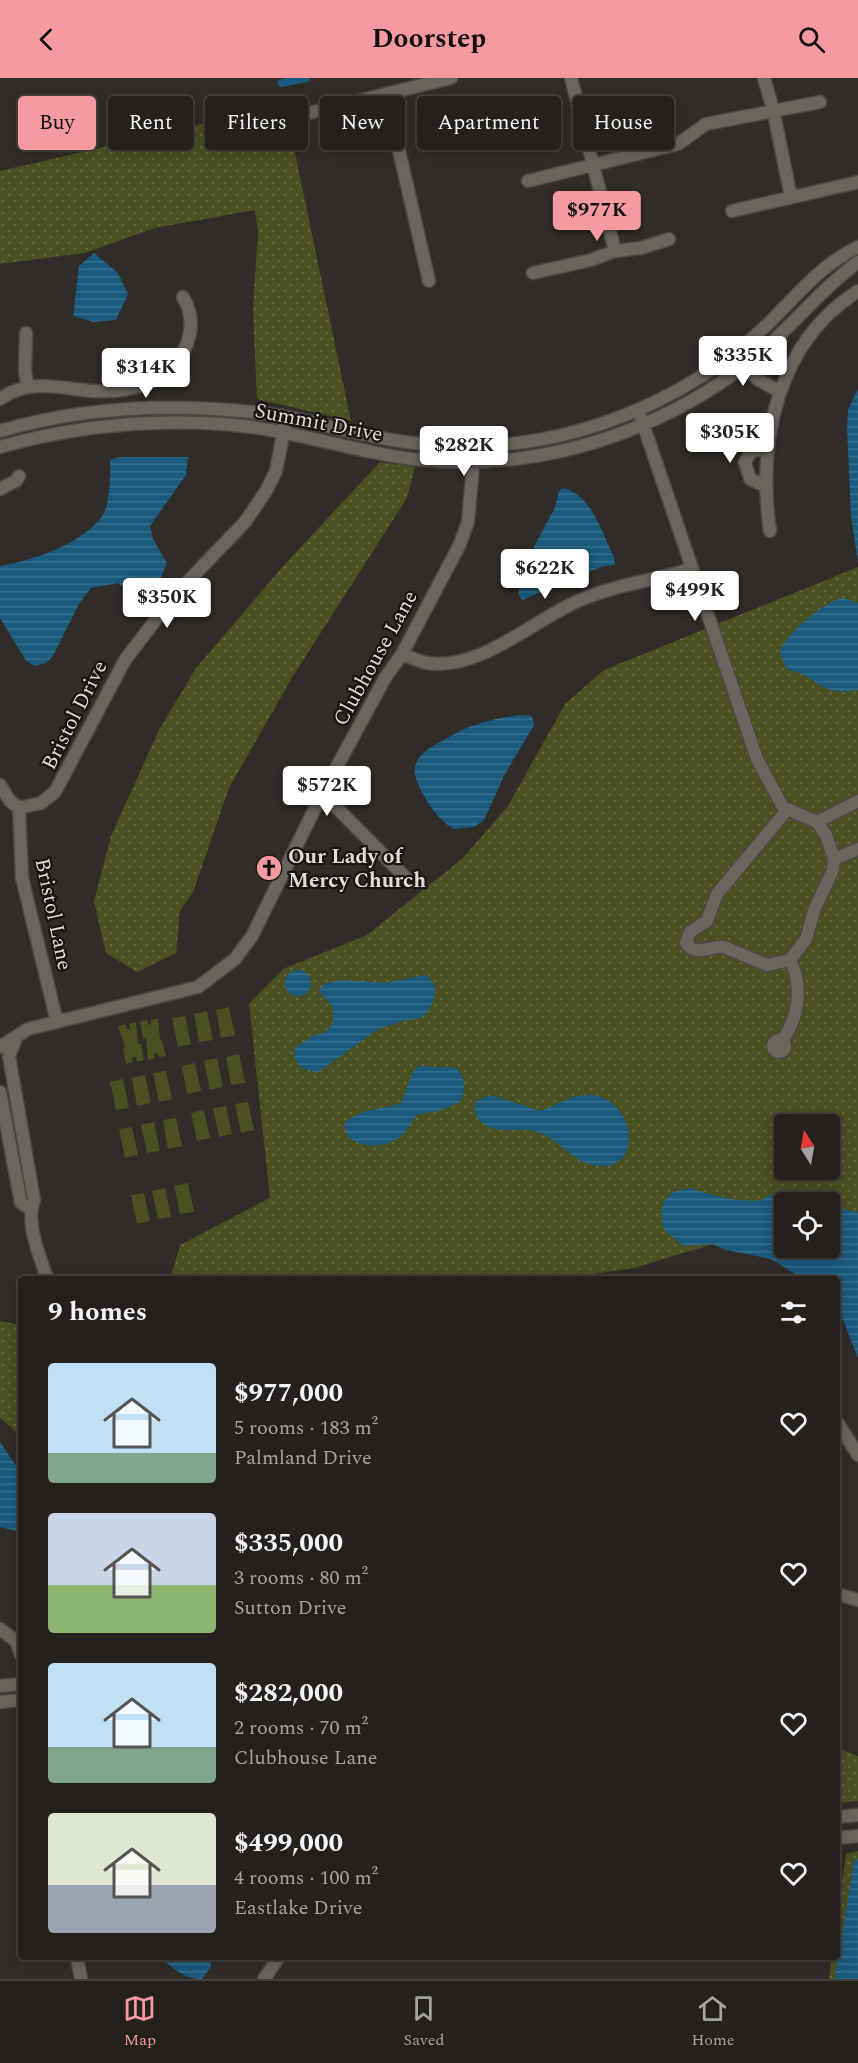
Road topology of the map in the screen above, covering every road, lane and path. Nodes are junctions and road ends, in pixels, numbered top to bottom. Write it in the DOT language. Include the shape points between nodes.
graph roads {
  1 [pos="451,78"];
  2 [pos="571,78"];
  3 [pos="764,78"];
  4 [pos="386,94"];
  5 [pos="820,102"];
  6 [pos="773,109"];
  7 [pos="308,114"];
  8 [pos="592,164"];
  9 [pos="528,181"];
  10 [pos="858,182"];
  11 [pos="791,197"];
  12 [pos="732,211"];
  13 [pos="669,239"];
  14 [pos="858,247"];
  15 [pos="615,251"];
  16 [pos="858,262"];
  17 [pos="533,273"];
  18 [pos="429,281"];
  19 [pos="858,291"];
  20 [pos="183,297"];
  21 [pos="26,333"];
  22 [pos="738,349"];
  23 [pos="746,363"];
  24 [pos="28,387"];
  25 [pos="779,391"];
  26 [pos="0,399"];
  27 [pos="638,410"];
  28 [pos="287,417"];
  29 [pos="644,424"];
  30 [pos="0,431"];
  31 [pos="284,432"];
  32 [pos="475,446"];
  33 [pos="768,446"];
  34 [pos="0,447"];
  35 [pos="473,462"];
  36 [pos="19,476"];
  37 [pos="766,486"];
  38 [pos="0,489"];
  39 [pos="770,531"];
  40 [pos="692,569"];
  41 [pos="402,654"];
  42 [pos="0,785"];
  43 [pos="321,796"];
  44 [pos="858,801"];
  45 [pos="19,808"];
  46 [pos="787,810"];
  47 [pos="817,822"];
  48 [pos="858,849"];
  49 [pos="834,859"];
  50 [pos="410,882"];
  51 [pos="790,960"];
  52 [pos="57,1022"];
  53 [pos="18,1034"];
  54 [pos="782,1041"];
  55 [pos="0,1047"];
  56 [pos="0,1092"];
  57 [pos="30,1209"];
  58 [pos="47,1276"];
  59 [pos="840,1427"];
  60 [pos="858,1455"];
  61 [pos="840,1595"];
  62 [pos="858,1600"];
  63 [pos="0,1629"];
  64 [pos="18,1647"];
  65 [pos="18,1683"];
  66 [pos="0,1686"];
  67 [pos="18,1700"];
  68 [pos="0,1702"];
  69 [pos="858,1815"];
  70 [pos="840,1817"];
  71 [pos="858,1836"];
  72 [pos="840,1838"];
  73 [pos="77,1960"];
  74 [pos="277,1960"];
  75 [pos="81,1979"];
  76 [pos="264,1979"];
  1 -- 4 [label="street"];
  2 -- 8 [label="street"];
  3 -- 6 [label="street"];
  4 -- 7 [label="street"];
  4 -- 18 [label="street"];
  5 -- 6 [label="street"];
  6 -- 8 [label="street" via="706,124 678,144"];
  6 -- 11 [label="street"];
  8 -- 9 [label="street"];
  8 -- 15 [label="street"];
  10 -- 11 [label="street"];
  11 -- 12 [label="street"];
  13 -- 15 [label="street"];
  14 -- 22 [label="street, Summit Drive" via="814,276"];
  15 -- 17 [label="street"];
  16 -- 23 [label="street, Summit Drive"];
  19 -- 25 [label="street" via="815,329 797,354"];
  20 -- 24 [label="street" via="191,322 188,342 180,358 161,377 135,387 108,391 53,384"];
  21 -- 24 [label="street"];
  22 -- 23 [label="street"];
  22 -- 27 [label="street, Summit Drive" via="711,370"];
  23 -- 25 [label="street" via="757,379"];
  23 -- 29 [label="street, Summit Drive" via="697,397"];
  24 -- 26 [label="street"];
  25 -- 33 [label="street"];
  27 -- 29 [label="street"];
  27 -- 32 [label="street, Summit Drive" via="553,437"];
  28 -- 30 [label="street, Summit Drive" via="212,409 132,408 45,419"];
  28 -- 31 [label="street, Bristol Drive"];
  28 -- 32 [label="street, Summit Drive" via="392,440"];
  29 -- 35 [label="street, Summit Drive" via="597,442 544,455"];
  29 -- 40 [label="street"];
  31 -- 34 [label="street, Summit Drive" via="221,424 132,424"];
  31 -- 35 [label="street, Summit Drive" via="397,457"];
  31 -- 45 [label="street, Bristol Drive" via="276,471 254,510 173,597 125,660 55,792 41,803"];
  32 -- 35 [label="street, Clubhouse Lane"];
  33 -- 37 [label="street"];
  33 -- 37 [label="street" via="751,452 745,462 750,479"];
  35 -- 41 [label="street, Clubhouse Lane" via="464,534"];
  36 -- 38 [label="street"];
  37 -- 39 [label="street"];
  40 -- 41 [label="street" via="600,592 474,656 428,663"];
  40 -- 46 [label="street" via="757,759 775,796"];
  41 -- 43 [label="street, Clubhouse Lane"];
  42 -- 45 [label="street"];
  43 -- 50 [label="street"];
  43 -- 52 [label="street, Clubhouse Lane" via="252,936 223,971 178,994"];
  44 -- 47 [label="street"];
  45 -- 52 [label="street, Bristol Lane" via="22,878"];
  46 -- 47 [label="street"];
  46 -- 51 [label="street" via="717,894 707,921 690,932 686,943 700,951 724,947 767,965"];
  47 -- 49 [label="street"];
  48 -- 49 [label="street"];
  49 -- 51 [label="street" via="834,870 815,908 806,939"];
  51 -- 54 [label="street" via="797,975 798,992 790,1031"];
  52 -- 53 [label="street, Clubhouse Lane"];
  53 -- 55 [label="street, Clubhouse Lane"];
  53 -- 57 [label="street" via="9,1056 34,1200"];
  56 -- 57 [label="street" via="21,1203"];
  57 -- 58 [label="street"];
  59 -- 60 [label="street"];
  61 -- 62 [label="street"];
  63 -- 64 [label="street" via="12,1636"];
  65 -- 66 [label="street"];
  67 -- 68 [label="street"];
  69 -- 70 [label="street"];
  71 -- 72 [label="street"];
  73 -- 75 [label="street"];
  74 -- 76 [label="street"];
}
